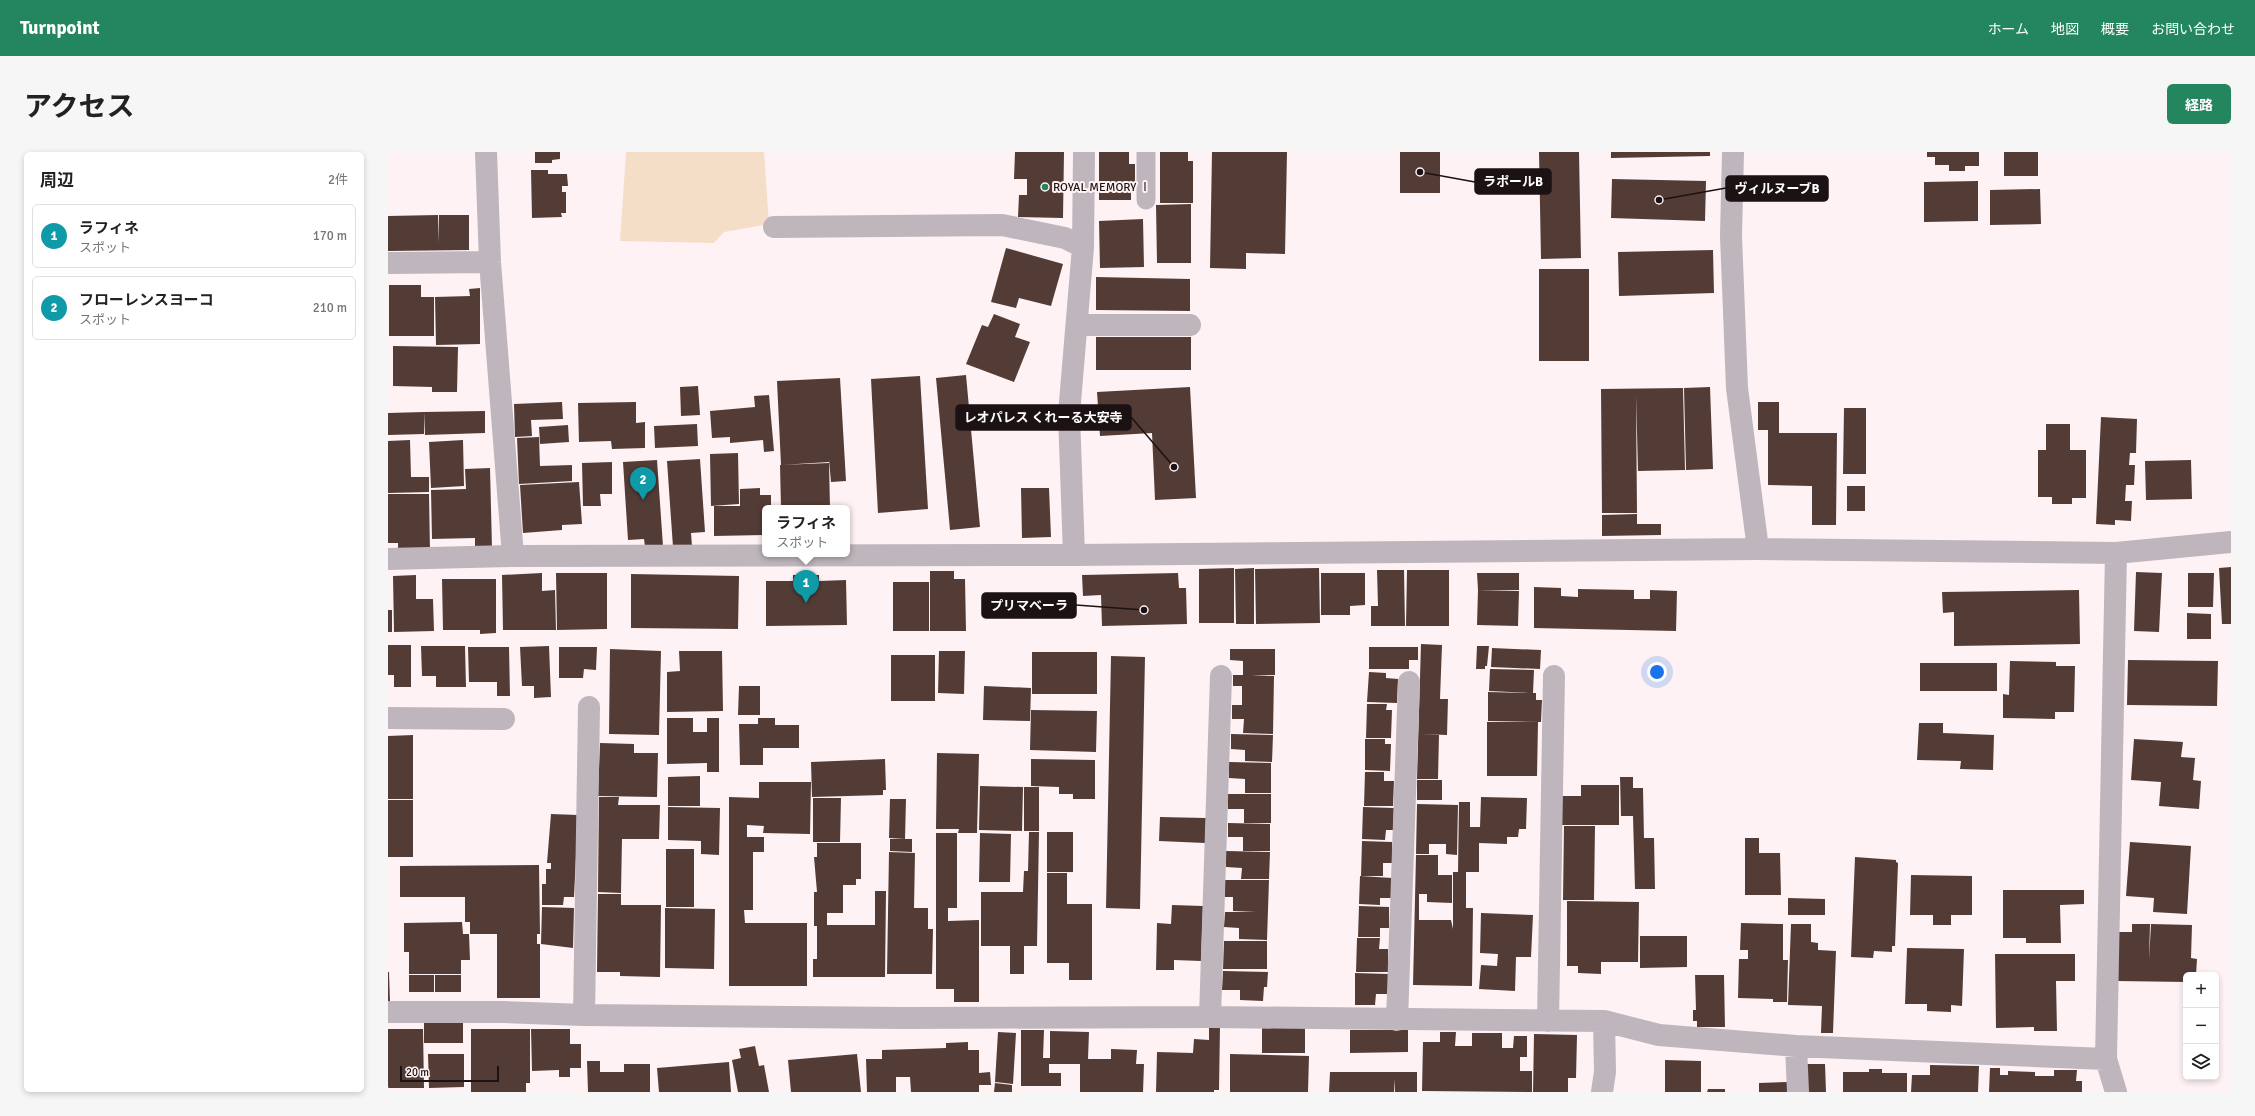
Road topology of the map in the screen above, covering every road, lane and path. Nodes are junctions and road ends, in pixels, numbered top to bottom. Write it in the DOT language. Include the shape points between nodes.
graph roads {
  1 [pos="486,152"];
  2 [pos="1084,152"];
  3 [pos="1146,152"];
  4 [pos="1733,152"];
  5 [pos="1146,200"];
  6 [pos="774,227"];
  7 [pos="1083,247"];
  8 [pos="490,262"];
  9 [pos="388,263"];
  10 [pos="1190,324"];
  11 [pos="1077,325"];
  12 [pos="2231,542"];
  13 [pos="1758,549"];
  14 [pos="2116,553"];
  15 [pos="850,555"];
  16 [pos="1074,555"];
  17 [pos="513,556"];
  18 [pos="762,556"];
  19 [pos="388,559"];
  20 [pos="1221,676"];
  21 [pos="1554,676"];
  22 [pos="1409,682"];
  23 [pos="589,707"];
  24 [pos="388,718"];
  25 [pos="504,719"];
  26 [pos="388,1012"];
  27 [pos="584,1015"];
  28 [pos="1210,1016"];
  29 [pos="1397,1020"];
  30 [pos="1548,1021"];
  31 [pos="1604,1021"];
  32 [pos="1796,1046"];
  33 [pos="2106,1059"];
  34 [pos="1602,1092"];
  35 [pos="1798,1092"];
  36 [pos="2116,1092"];
  1 -- 8 [label="street"];
  2 -- 7 [label="street"];
  3 -- 5 [label="lane"];
  4 -- 13 [label="street" via="1731,236 1737,388"];
  6 -- 7 [label="street" via="1002,226 1065,238"];
  7 -- 11 [label="street"];
  8 -- 9 [label="street"];
  8 -- 17 [label="street"];
  10 -- 11 [label="street"];
  11 -- 16 [label="street" via="1069,414"];
  12 -- 14 [label="street"];
  13 -- 14 [label="street"];
  13 -- 16 [label="street"];
  14 -- 33 [label="street"];
  15 -- 16 [label="street"];
  17 -- 18 [label="street"];
  17 -- 19 [label="street"];
  20 -- 28 [label="street"];
  21 -- 30 [label="street"];
  22 -- 29 [label="street"];
  23 -- 27 [label="street"];
  24 -- 25 [label="street"];
  26 -- 27 [label="street"];
  27 -- 28 [label="street" via="895,1018"];
  28 -- 29 [label="street"];
  29 -- 30 [label="street"];
  30 -- 31 [label="street"];
  31 -- 32 [label="street" via="1659,1035"];
  31 -- 34 [label="street" via="1605,1072"];
  32 -- 33 [label="street"];
  32 -- 35 [label="street"];
  33 -- 36 [label="street"];
}
